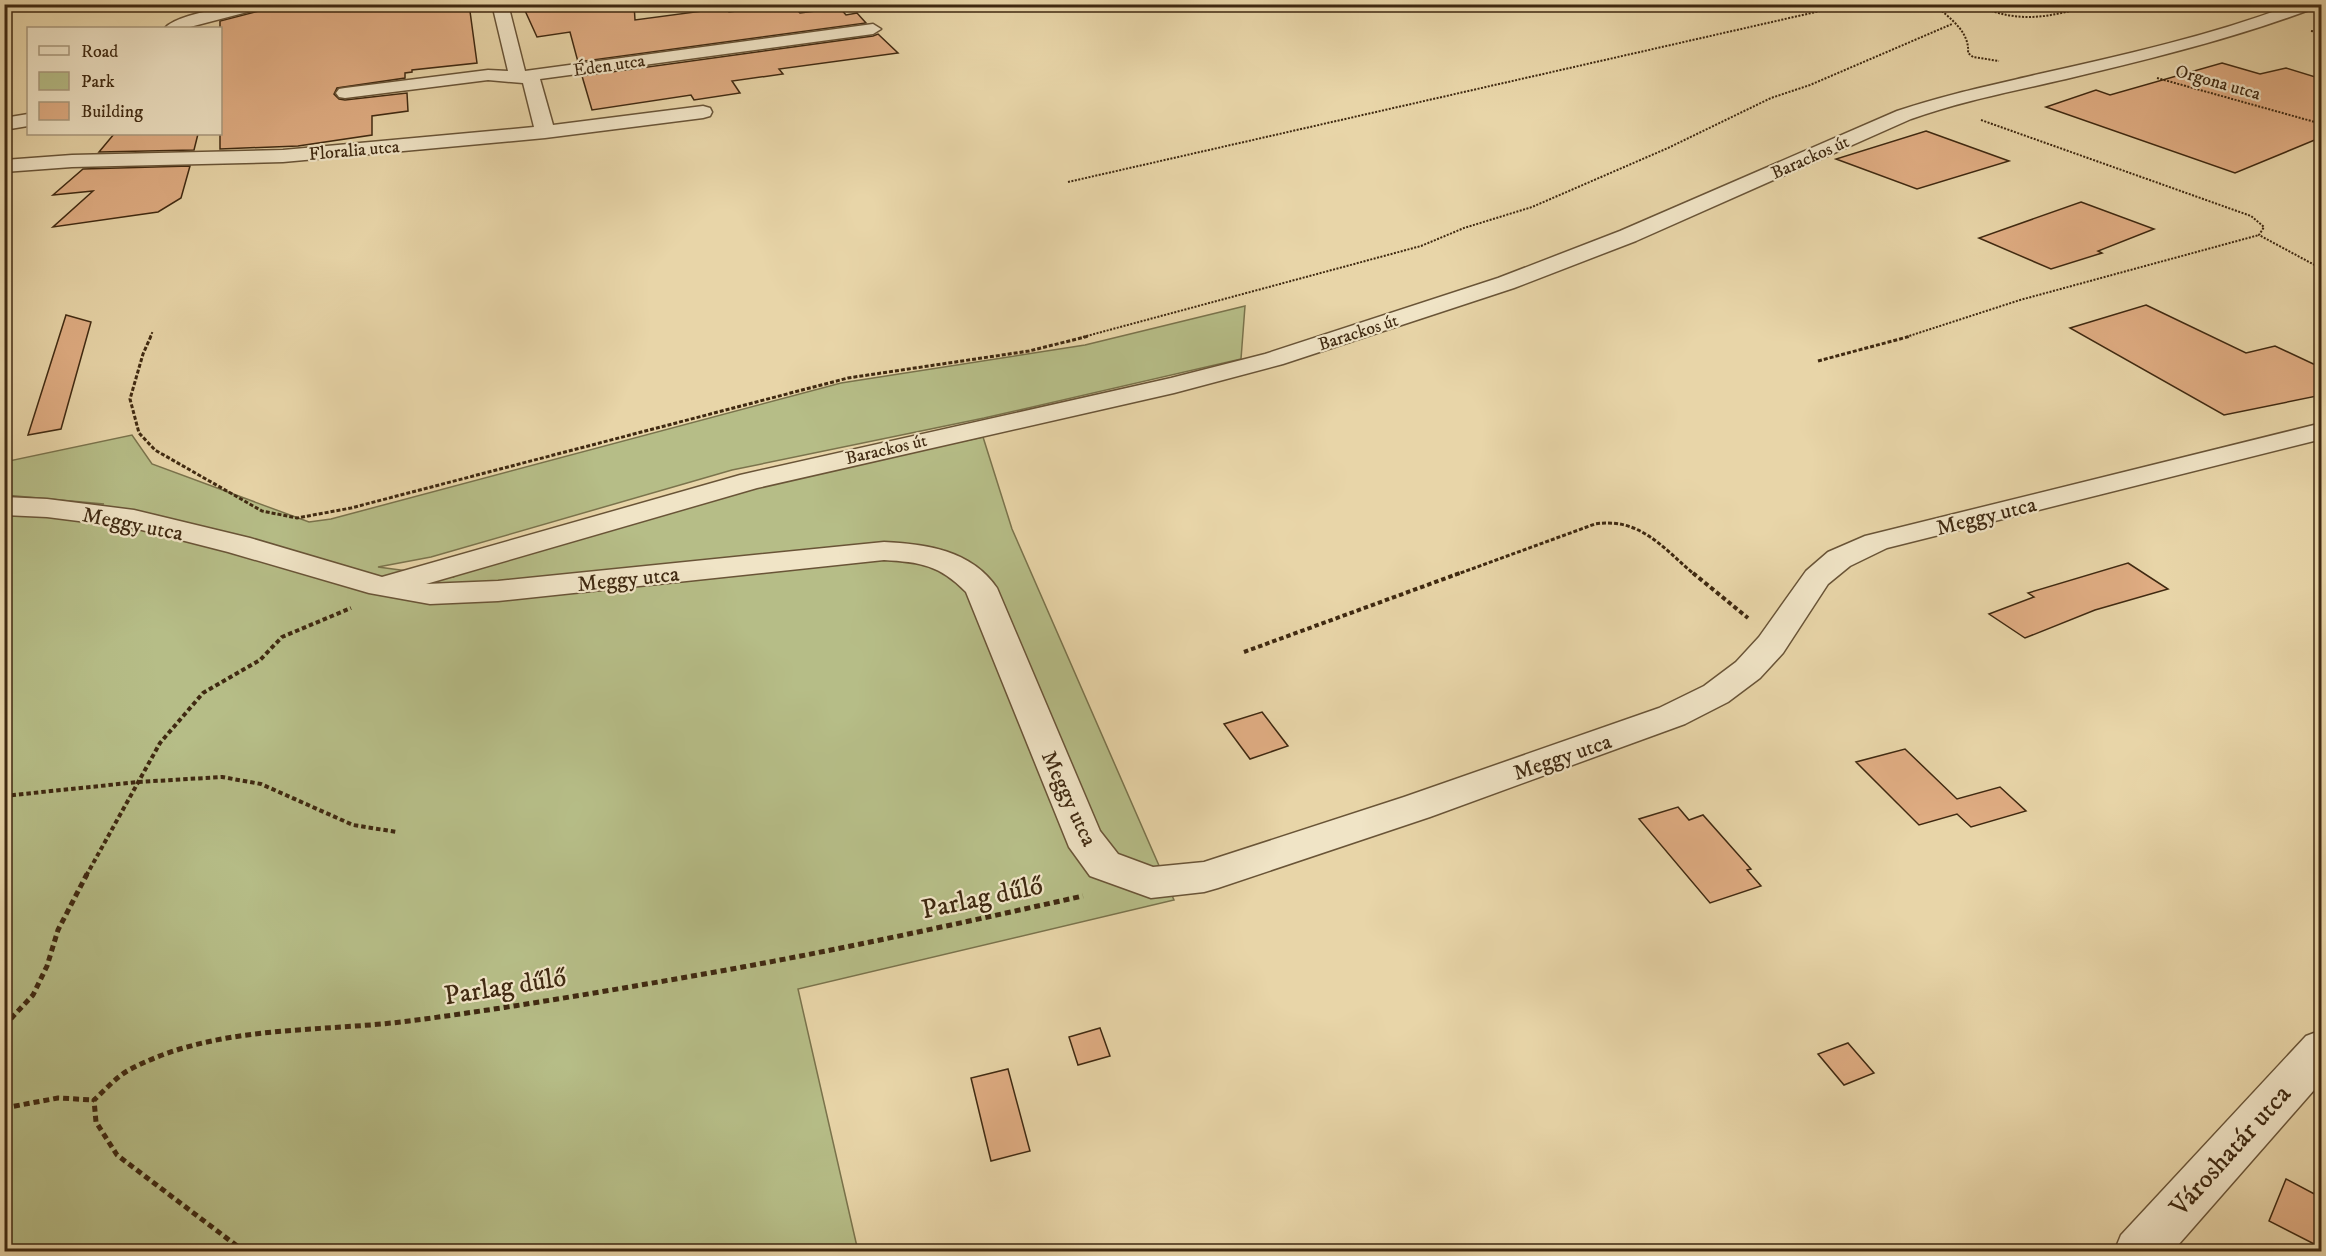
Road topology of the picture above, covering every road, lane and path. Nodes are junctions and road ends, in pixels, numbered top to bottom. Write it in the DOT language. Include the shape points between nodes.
graph roads {
  1 [pos="260,4"];
  2 [pos="500,4"];
  3 [pos="1851,4"];
  4 [pos="1934,4"];
  5 [pos="1975,4"];
  6 [pos="2097,4"];
  7 [pos="2311,4"];
  8 [pos="1952,24"];
  9 [pos="175,27"];
  10 [pos="873,29"];
  11 [pos="2009,63"];
  12 [pos="2107,64"];
  13 [pos="518,77"];
  14 [pos="345,93"];
  15 [pos="1935,104"];
  16 [pos="703,112"];
  17 [pos="27,120"];
  18 [pos="4,123"];
  19 [pos="2322,124"];
  20 [pos="545,132"];
  21 [pos="4,166"];
  22 [pos="1068,182"];
  23 [pos="2259,235"];
  24 [pos="2322,269"];
  25 [pos="153,331"];
  26 [pos="1818,361"];
  27 [pos="2322,430"];
  28 [pos="4,506"];
  29 [pos="380,586"];
  30 [pos="1780,632"];
  31 [pos="1244,652"];
  32 [pos="138,782"];
  33 [pos="4,796"];
  34 [pos="397,832"];
  35 [pos="1151,883"];
  36 [pos="4,1026"];
  37 [pos="2322,1049"];
  38 [pos="93,1100"];
  39 [pos="4,1108"];
  40 [pos="245,1251"];
  41 [pos="2139,1251"];
  1 -- 9 [label="street"];
  2 -- 13 [label="street"];
  3 -- 22 [label="path"];
  4 -- 8 [label="path"];
  5 -- 6 [label="path" via="2003,17 2024,19 2042,19"];
  7 -- 12 [label="street, Barackos út" via="2266,21"];
  8 -- 11 [label="path" via="1965,34 1968,53 1973,57"];
  8 -- 25 [label="path" via="1771,98 1532,207 1421,246 1029,351 848,378 351,508 297,518 262,511 154,450 140,433 130,399"];
  10 -- 13 [label="street, Éden utca"];
  12 -- 15 [label="street, Barackos út"];
  12 -- 19 [label="path, Orgona utca"];
  13 -- 14 [label="street, Éden utca" via="488,75"];
  13 -- 20 [label="street" via="531,78"];
  15 -- 23 [label="path" via="2251,216 2264,226"];
  15 -- 29 [label="street, Barackos út" via="1629,236 1506,284 1275,359 750,481"];
  16 -- 20 [label="street, Floralia utca"];
  17 -- 18 [label="street"];
  20 -- 21 [label="street, Floralia utca" via="283,156"];
  23 -- 24 [label="path"];
  23 -- 26 [label="path" via="2020,300 1876,347"];
  27 -- 30 [label="street, Meggy utca" via="1876,542 1839,558 1817,578"];
  28 -- 29 [label="street, Meggy utca" via="134,519"];
  29 -- 32 [label="path" via="348,610 282,637 260,660 203,693 159,743"];
  29 -- 35 [label="street, Meggy utca" via="430,594 498,591 884,551 940,557 969,575 981,588 1083,837 1104,865"];
  30 -- 31 [label="path" via="1750,619 1638,528 1615,521 1594,524"];
  30 -- 35 [label="street, Meggy utca" via="1748,670 1716,694 1672,716 1204,877"];
  32 -- 33 [label="path"];
  32 -- 34 [label="path" via="222,777 261,784 353,825"];
  32 -- 36 [label="path" via="58,930 33,995"];
  35 -- 38 [label="path, Parlag dűlő" via="687,977 407,1021 299,1028 205,1042 127,1071"];
  37 -- 41 [label="street, Városhatár utca"];
  38 -- 39 [label="path" via="58,1098"];
  38 -- 40 [label="path" via="96,1122 117,1155"];
}
